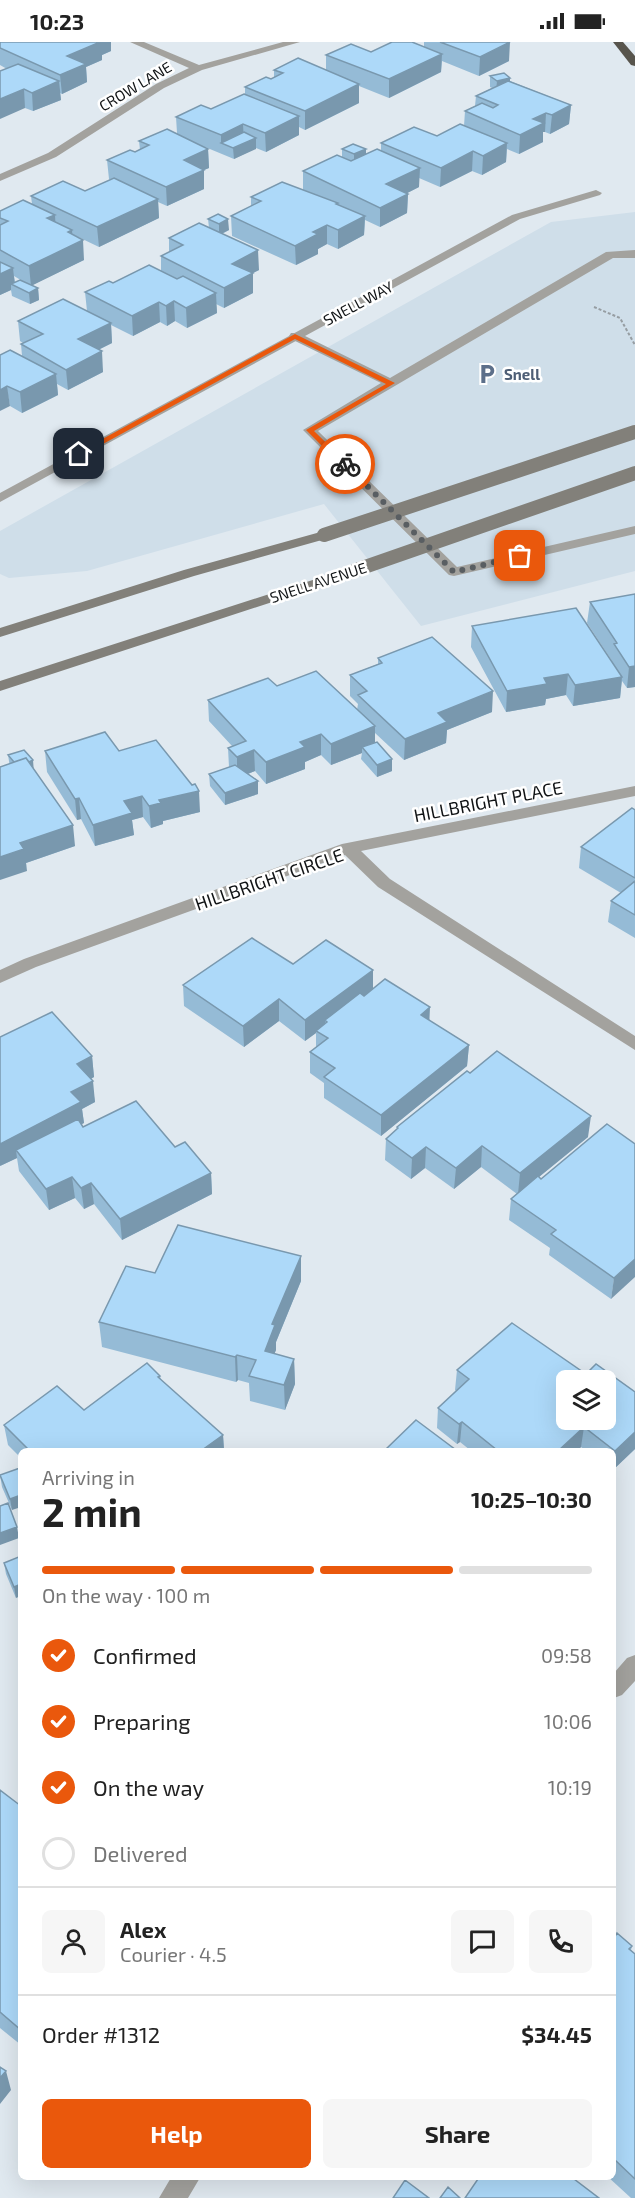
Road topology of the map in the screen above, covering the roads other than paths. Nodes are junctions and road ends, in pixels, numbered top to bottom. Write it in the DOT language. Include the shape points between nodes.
graph roads {
  1 [pos="135,42"];
  2 [pos="295,42"];
  3 [pos="618,42"];
  4 [pos="635,63"];
  5 [pos="198,68"];
  6 [pos="0,178"];
  7 [pos="596,193"];
  8 [pos="635,254"];
  9 [pos="295,336"];
  10 [pos="391,383"];
  11 [pos="635,432"];
  12 [pos="635,473"];
  13 [pos="0,498"];
  14 [pos="635,530"];
  15 [pos="0,633"];
  16 [pos="0,684"];
  17 [pos="635,791"];
  18 [pos="348,848"];
  19 [pos="0,977"];
  20 [pos="635,1044"];
  21 [pos="635,1665"];
  22 [pos="616,1686"];
  23 [pos="185,2180"];
  24 [pos="172,2198"];
  1 -- 5 [label="street"];
  2 -- 5 [label="street, CROW LANE"];
  3 -- 4 [label="highway"];
  5 -- 6 [label="street, CROW LANE" via="160,86 52,155"];
  7 -- 9 [label="street, SNELL WAY" via="516,217"];
  8 -- 10 [label="street" via="610,255"];
  9 -- 10 [label="street"];
  9 -- 13 [label="street, SNELL WAY"];
  10 -- 14 [label="street" via="310,430 454,572"];
  11 -- 15 [label="main road, bridge" via="324,536 189,573"];
  12 -- 16 [label="main road, SNELL AVENUE, bridge" via="356,570"];
  17 -- 18 [label="street, HILLBRIGHT PLACE"];
  18 -- 19 [label="street, HILLBRIGHT CIRCLE"];
  18 -- 20 [label="street, HILLBRIGHT CIRCLE" via="384,883"];
  21 -- 22 [label="street"];
  23 -- 24 [label="street"];
}
